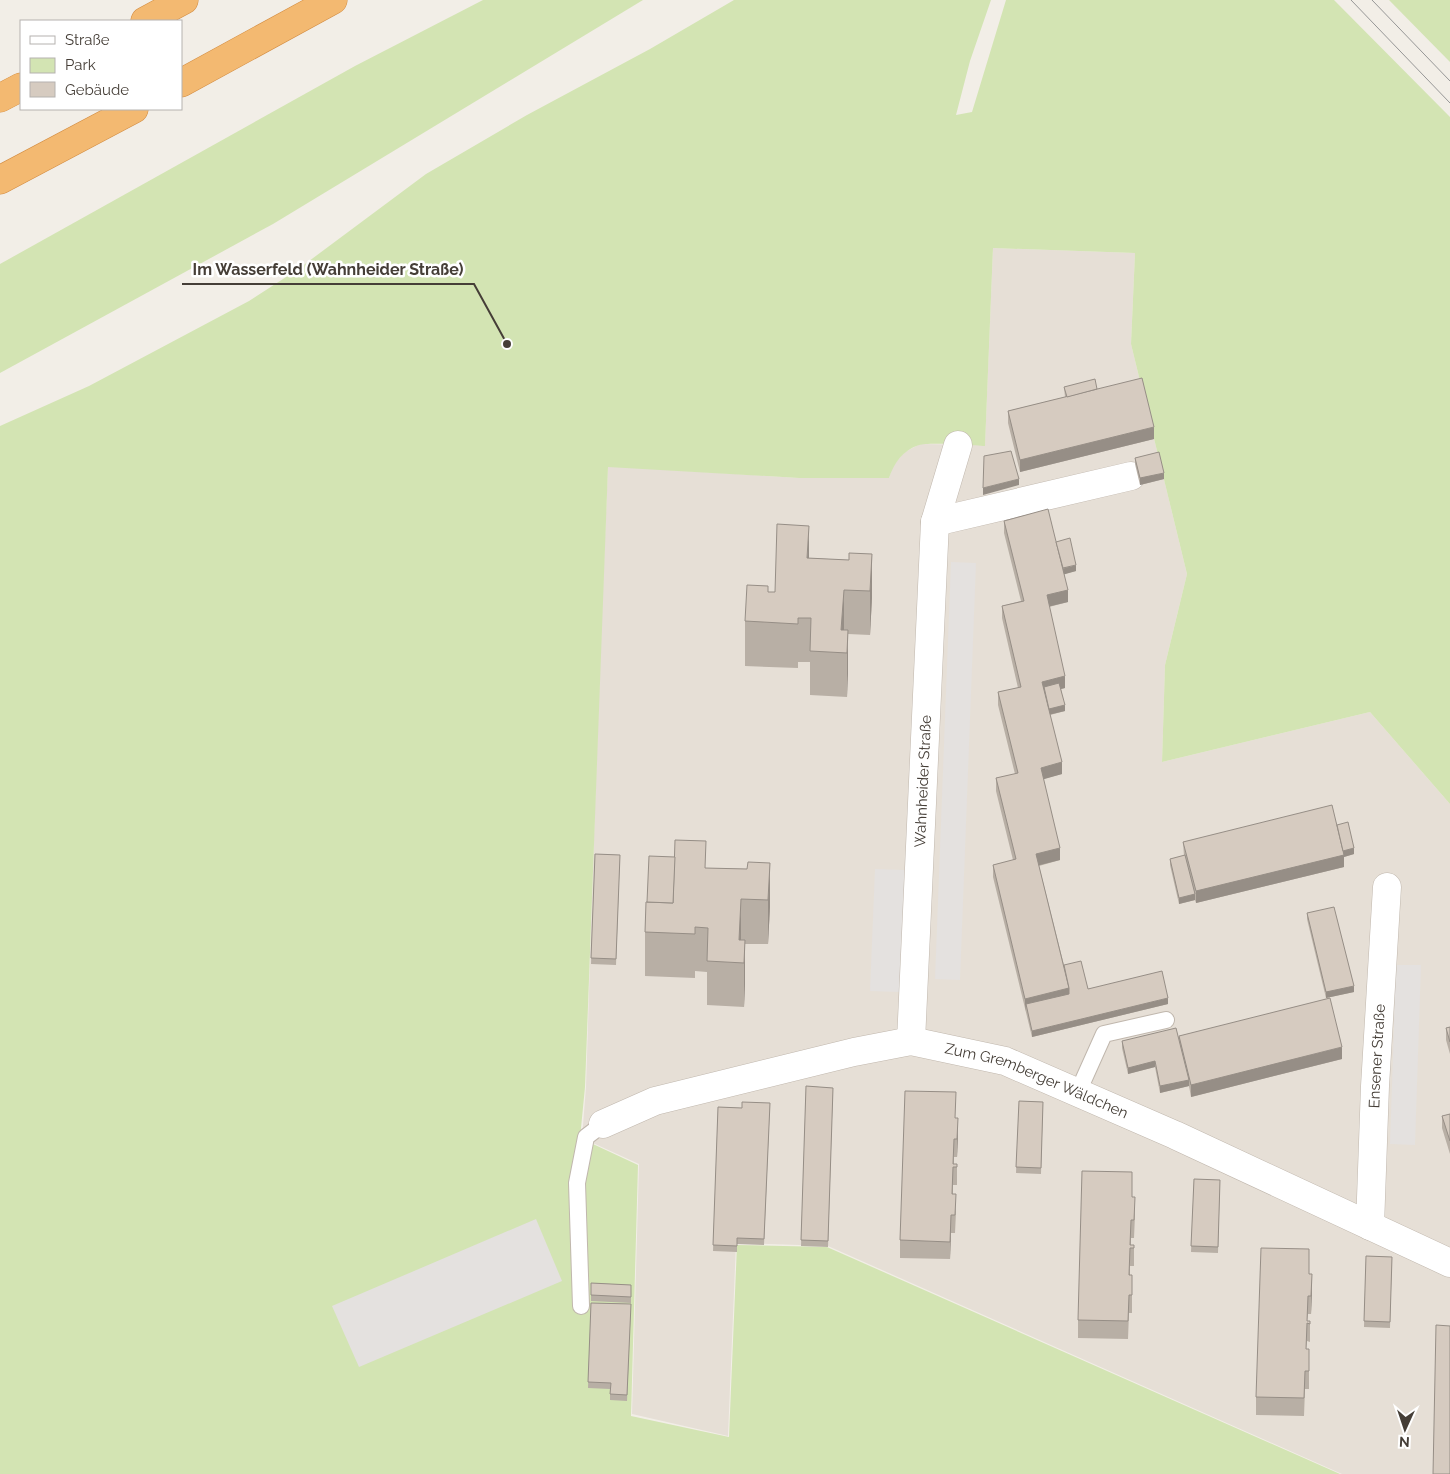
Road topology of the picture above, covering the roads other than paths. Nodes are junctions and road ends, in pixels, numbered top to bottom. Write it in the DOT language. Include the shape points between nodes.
graph roads {
  1 [pos="184,0"];
  2 [pos="333,0"];
  3 [pos="147,20"];
  4 [pos="182,82"];
  5 [pos="20,88"];
  6 [pos="0,98"];
  7 [pos="132,110"];
  8 [pos="0,180"];
  9 [pos="958,445"];
  10 [pos="1131,476"];
  11 [pos="935,522"];
  12 [pos="1387,887"];
  13 [pos="1166,1020"];
  14 [pos="911,1041"];
  15 [pos="1078,1092"];
  16 [pos="603,1124"];
  17 [pos="1370,1226"];
  18 [pos="1450,1263"];
  19 [pos="581,1306"];
  1 -- 3 [label="highway"];
  2 -- 4 [label="highway"];
  5 -- 6 [label="highway"];
  7 -- 8 [label="highway"];
  9 -- 11 [label="street, Wahnheider Straße"];
  10 -- 11 [label="street"];
  11 -- 14 [label="street, Wahnheider Straße"];
  12 -- 17 [label="street, Ensener Straße"];
  13 -- 15 [label="lane" via="1104,1034"];
  14 -- 15 [label="street, Zum Gremberger Wäldchen" via="1005,1061"];
  14 -- 16 [label="street, Zum Gremberger Wäldchen" via="655,1101"];
  15 -- 17 [label="street, Zum Gremberger Wäldchen"];
  16 -- 19 [label="lane" via="586,1138 577,1183"];
  17 -- 18 [label="street, Zum Gremberger Wäldchen"];
}
